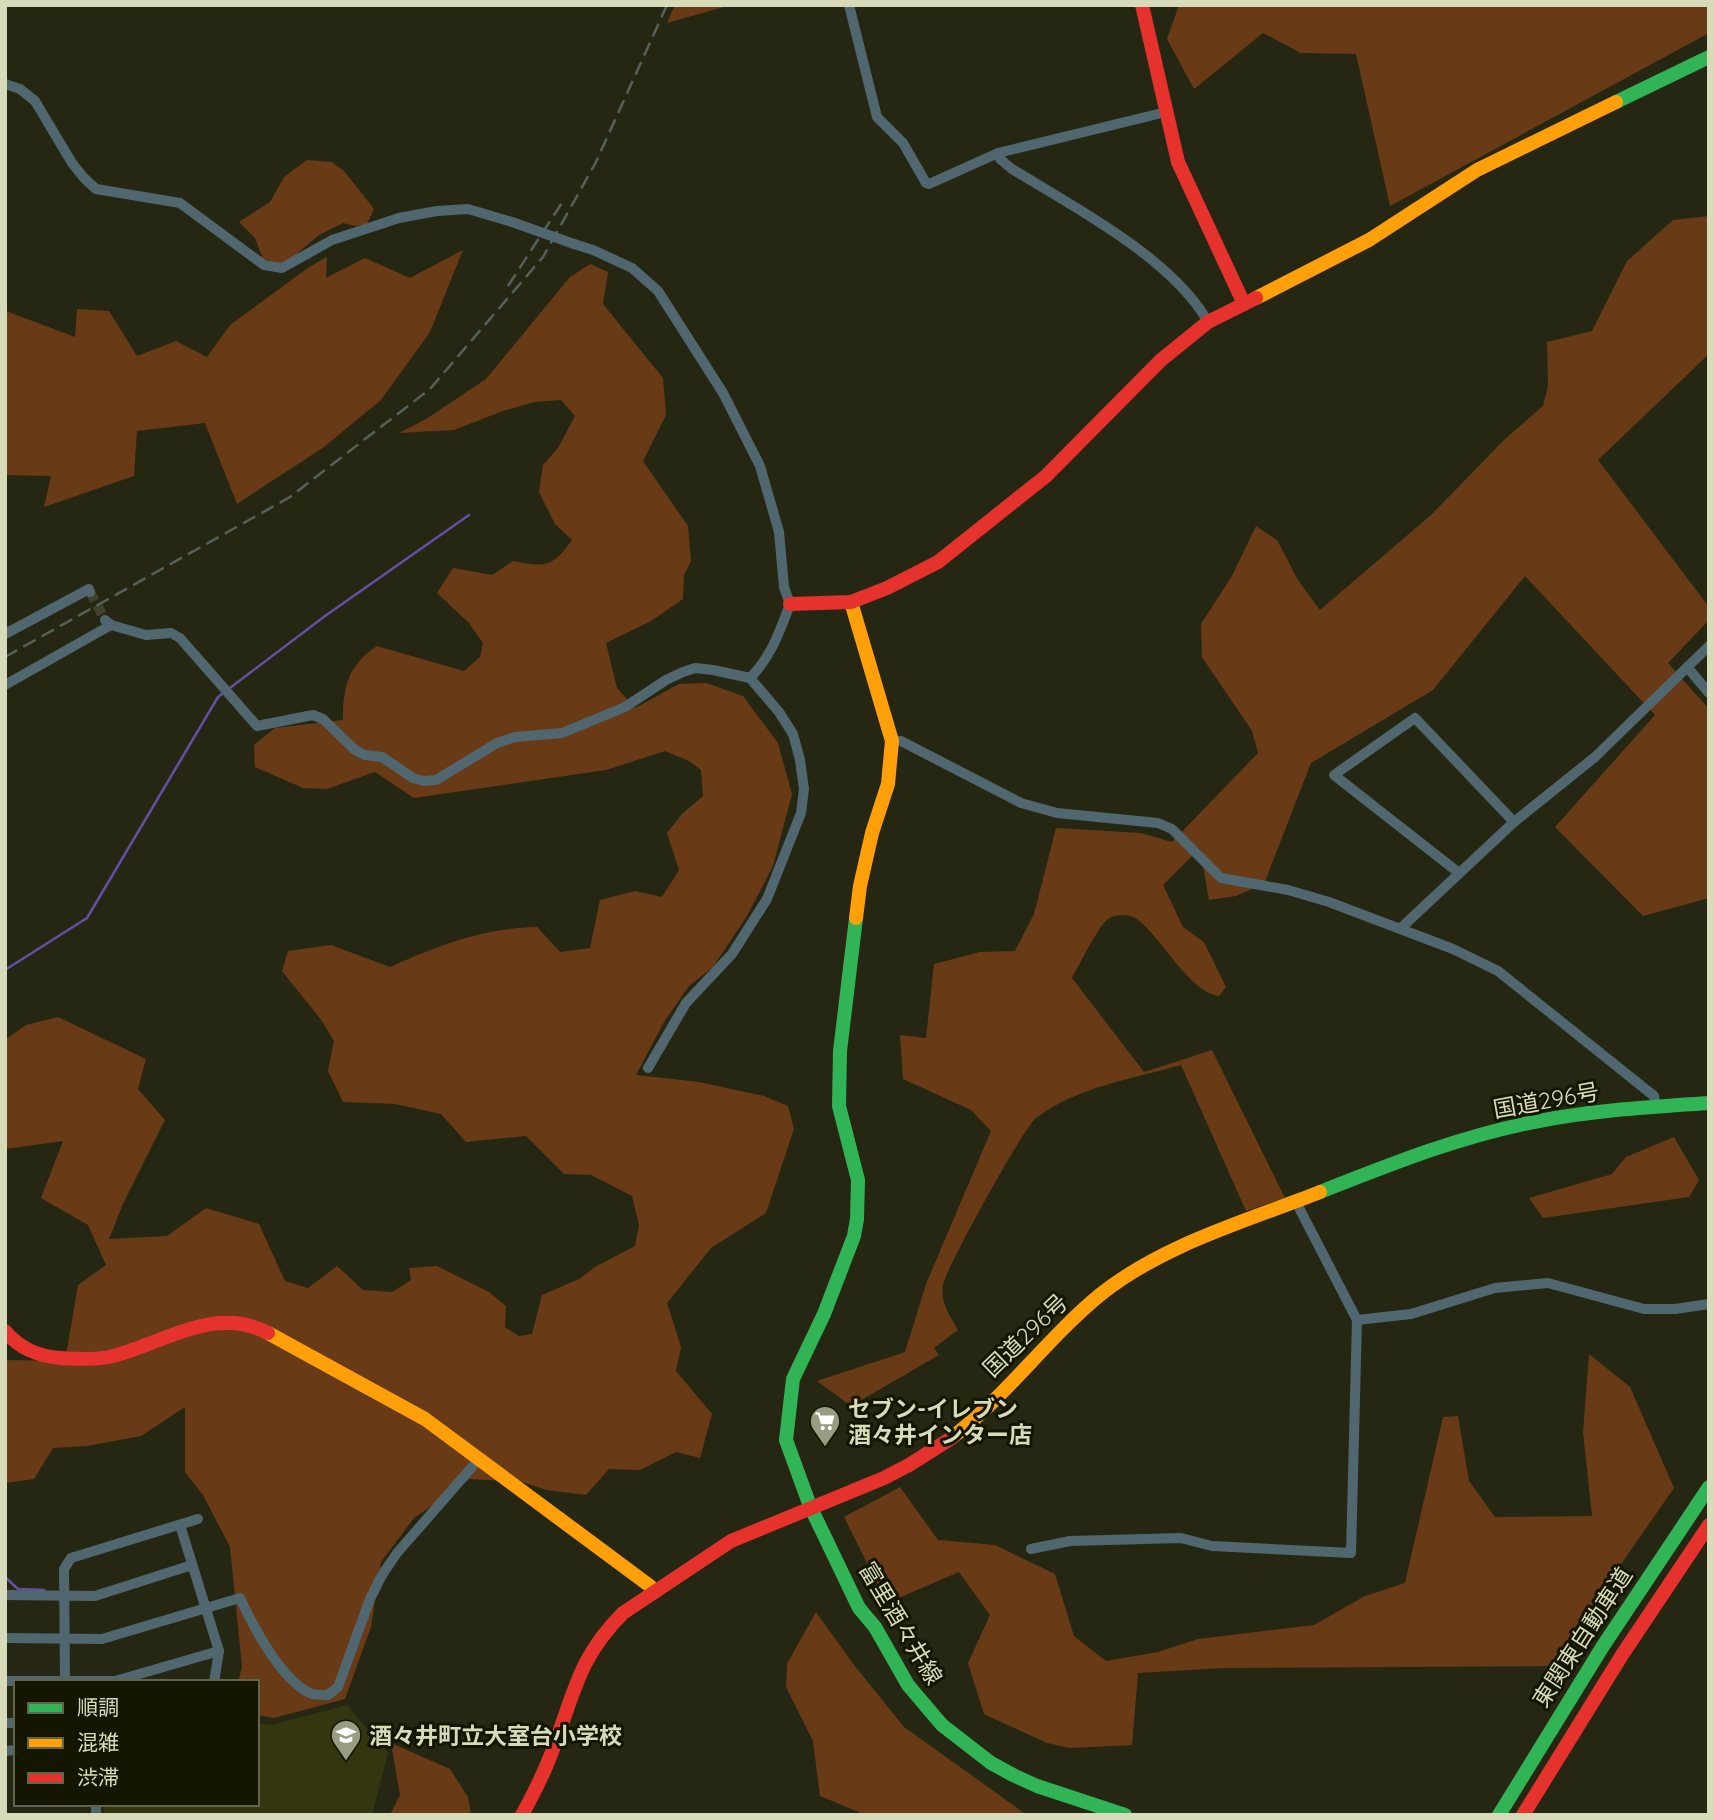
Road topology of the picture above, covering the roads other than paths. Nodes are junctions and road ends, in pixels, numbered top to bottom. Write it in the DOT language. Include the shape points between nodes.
graph roads {
  1 [pos="849,5"];
  2 [pos="1142,5"];
  3 [pos="1709,57"];
  4 [pos="5,84"];
  5 [pos="1166,112"];
  6 [pos="998,153"];
  7 [pos="1244,304"];
  8 [pos="1208,322"];
  9 [pos="90,592"];
  10 [pos="850,602"];
  11 [pos="790,604"];
  12 [pos="5,634"];
  13 [pos="1709,646"];
  14 [pos="1687,667"];
  15 [pos="750,678"];
  16 [pos="5,685"];
  17 [pos="1709,693"];
  18 [pos="892,741"];
  19 [pos="1514,822"];
  20 [pos="1459,873"];
  21 [pos="1401,928"];
  22 [pos="648,1068"];
  23 [pos="1709,1103"];
  24 [pos="1656,1107"];
  25 [pos="1296,1202"];
  26 [pos="1709,1304"];
  27 [pos="1357,1320"];
  28 [pos="5,1331"];
  29 [pos="479,1460"];
  30 [pos="1709,1488"];
  31 [pos="810,1506"];
  32 [pos="198,1519"];
  33 [pos="180,1525"];
  34 [pos="1709,1525"];
  35 [pos="1031,1549"];
  36 [pos="192,1565"];
  37 [pos="654,1592"];
  38 [pos="5,1595"];
  39 [pos="64,1595"];
  40 [pos="205,1608"];
  41 [pos="5,1638"];
  42 [pos="65,1639"];
  43 [pos="219,1651"];
  44 [pos="65,1680"];
  45 [pos="118,1680"];
  46 [pos="214,1680"];
  47 [pos="1552,1767"];
  48 [pos="522,1815"];
  49 [pos="1125,1815"];
  50 [pos="1499,1815"];
  51 [pos="1523,1815"];
  52 [pos="1529,1815"];
  1 -- 6 [label="street" via="877,117 903,143 926,183"];
  2 -- 5 [label="main road"];
  3 -- 7 [label="main road" via="1477,170 1369,240"];
  4 -- 11 [label="street, bridge" via="35,100 72,163 96,189 180,203 264,265 282,268 332,240 399,218 468,209 593,250 632,268 658,291 723,393 760,466 779,532"];
  5 -- 6 [label="street"];
  5 -- 7 [label="main road" via="1178,162"];
  6 -- 8 [label="street" via="1012,169 1166,272"];
  7 -- 8 [label="main road"];
  8 -- 10 [label="main road" via="1161,360 1046,476 960,545 914,575"];
  9 -- 12 [label="street"];
  10 -- 11 [label="main road"];
  10 -- 18 [label="main road"];
  11 -- 15 [label="street" via="774,647"];
  13 -- 14 [label="street"];
  14 -- 17 [label="street"];
  14 -- 19 [label="street" via="1595,757"];
  15 -- 16 [label="street" via="695,668 666,680 625,707 562,733 497,743 436,780 424,781 382,757 355,750 313,715 257,726 171,633 146,635 108,623"];
  15 -- 22 [label="street" via="793,734 804,789 801,813 767,899 732,954 686,1003"];
  18 -- 21 [label="street" via="901,741 1021,803 1057,813 1158,823 1172,830 1221,878 1287,890"];
  18 -- 31 [label="main road, 富里酒々井線" via="888,784 860,886 840,1051 839,1106 858,1180 857,1219 824,1314 793,1379 786,1440"];
  19 -- 20 [label="street"];
  19 -- 20 [label="street" via="1415,718 1334,775"];
  20 -- 21 [label="street"];
  21 -- 24 [label="street" via="1498,971 1654,1096"];
  23 -- 24 [label="main road, 国道296号"];
  24 -- 25 [label="main road, 国道296号" via="1569,1115 1497,1131"];
  25 -- 27 [label="street"];
  25 -- 31 [label="main road, 国道296号" via="1170,1253 1116,1284 1077,1315 935,1450 898,1471"];
  26 -- 27 [label="street" via="1644,1309 1548,1283 1494,1288 1411,1314"];
  27 -- 35 [label="street" via="1351,1553 1212,1546 1181,1538 1070,1541"];
  28 -- 29 [label="main road" via="24,1350 49,1357 106,1358 198,1326 241,1322 425,1419"];
  29 -- 37 [label="main road"];
  29 -- 40 [label="street" via="382,1575 338,1687 328,1695 312,1694 288,1676 267,1650 240,1598"];
  30 -- 50 [label="main road, 東関東自動車道" via="1603,1646"];
  31 -- 37 [label="main road, 国道296号" via="730,1542"];
  31 -- 49 [label="main road, 富里酒々井線" via="859,1608 908,1685 942,1725 1013,1775"];
  32 -- 33 [label="street"];
  33 -- 36 [label="street"];
  33 -- 39 [label="street" via="71,1558 64,1569"];
  34 -- 47 [label="main road, 東関東自動車道"];
  36 -- 39 [label="street" via="95,1596"];
  36 -- 40 [label="street"];
  37 -- 48 [label="main road, 国道296号" via="610,1626 582,1664 559,1735"];
  38 -- 39 [label="street"];
  39 -- 42 [label="street"];
  40 -- 42 [label="street" via="102,1639"];
  40 -- 43 [label="street"];
  41 -- 42 [label="street"];
  42 -- 44 [label="street"];
  43 -- 45 [label="street"];
  43 -- 46 [label="street"];
  47 -- 51 [label="main road, 東関東自動車道"];
  47 -- 52 [label="main road"];
}
